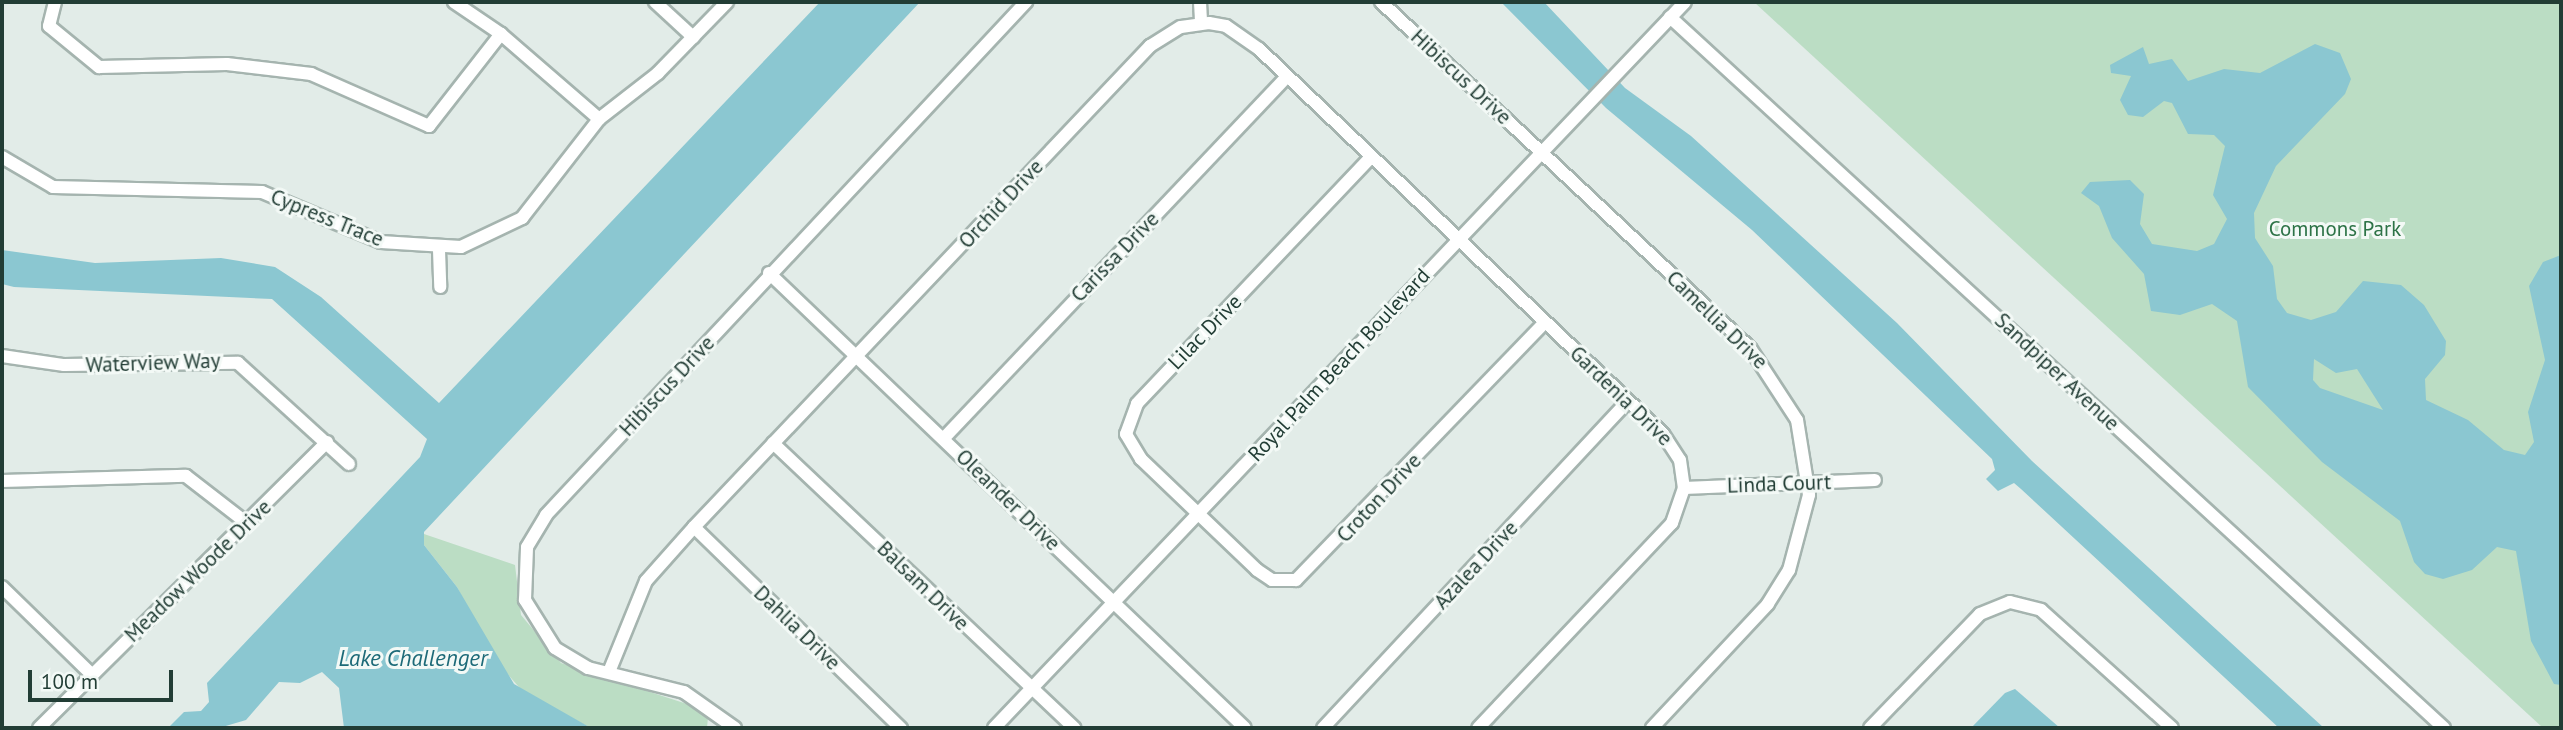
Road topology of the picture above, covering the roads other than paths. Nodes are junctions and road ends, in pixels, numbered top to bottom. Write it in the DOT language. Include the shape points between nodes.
graph roads {
  1 [pos="55,2"];
  2 [pos="454,2"];
  3 [pos="655,2"];
  4 [pos="727,2"];
  5 [pos="1026,2"];
  6 [pos="1200,2"];
  7 [pos="1381,2"];
  8 [pos="1685,2"];
  9 [pos="1670,17"];
  10 [pos="1201,22"];
  11 [pos="501,34"];
  12 [pos="692,37"];
  13 [pos="1287,77"];
  14 [pos="598,119"];
  15 [pos="1541,153"];
  16 [pos="2,157"];
  17 [pos="1371,157"];
  18 [pos="1458,240"];
  19 [pos="439,250"];
  20 [pos="769,273"];
  21 [pos="440,287"];
  22 [pos="1544,323"];
  23 [pos="2,356"];
  24 [pos="856,356"];
  25 [pos="1628,401"];
  26 [pos="944,438"];
  27 [pos="327,442"];
  28 [pos="773,443"];
  29 [pos="349,464"];
  30 [pos="1875,480"];
  31 [pos="2,481"];
  32 [pos="1809,483"];
  33 [pos="1684,488"];
  34 [pos="1199,514"];
  35 [pos="248,524"];
  36 [pos="694,527"];
  37 [pos="2,587"];
  38 [pos="1115,601"];
  39 [pos="609,672"];
  40 [pos="90,673"];
  41 [pos="1032,689"];
  42 [pos="39,728"];
  43 [pos="735,728"];
  44 [pos="901,728"];
  45 [pos="994,728"];
  46 [pos="1074,728"];
  47 [pos="1245,728"];
  48 [pos="1322,728"];
  49 [pos="1478,728"];
  50 [pos="1652,728"];
  51 [pos="1870,728"];
  52 [pos="2172,728"];
  53 [pos="2444,728"];
  1 -- 11 [label="street" via="49,26 99,67 216,64 312,74 429,127"];
  2 -- 11 [label="street"];
  3 -- 12 [label="street"];
  4 -- 12 [label="street, Cypress Trace"];
  5 -- 20 [label="street, Hibiscus Drive"];
  6 -- 10 [label="street"];
  7 -- 15 [label="street, Hibiscus Drive"];
  8 -- 9 [label="street, Royal Palm Beach Boulevard"];
  9 -- 15 [label="street, Royal Palm Beach Boulevard"];
  9 -- 53 [label="street, Sandpiper Avenue"];
  10 -- 13 [label="street" via="1241,34"];
  10 -- 24 [label="street, Orchid Drive" via="1150,46"];
  11 -- 14 [label="street"];
  12 -- 14 [label="street, Cypress Trace" via="640,90"];
  13 -- 17 [label="street"];
  13 -- 26 [label="street, Carissa Drive"];
  14 -- 19 [label="street, Cypress Trace" via="522,218 477,243"];
  15 -- 18 [label="street, Royal Palm Beach Boulevard"];
  15 -- 32 [label="street, Camellia Drive" via="1760,359 1797,421"];
  16 -- 19 [label="street, Cypress Trace" via="27,177 67,190 262,192 381,242"];
  17 -- 18 [label="street"];
  17 -- 34 [label="street, Lilac Drive" via="1128,418 1130,446"];
  18 -- 22 [label="street, Gardenia Drive"];
  18 -- 34 [label="street, Royal Palm Beach Boulevard"];
  19 -- 21 [label="street"];
  20 -- 24 [label="street, Oleander Drive"];
  20 -- 39 [label="street, Hibiscus Drive" via="545,515 527,547 522,586 537,627 570,660"];
  22 -- 25 [label="street, Gardenia Drive"];
  22 -- 34 [label="street, Croton Drive" via="1296,580 1272,580 1257,570"];
  23 -- 27 [label="street, Waterview Way" via="64,365 232,361"];
  24 -- 26 [label="street, Oleander Drive"];
  24 -- 28 [label="street, Orchid Drive"];
  25 -- 33 [label="street, Gardenia Drive" via="1673,446"];
  25 -- 48 [label="street, Azalea Drive"];
  26 -- 38 [label="street, Oleander Drive"];
  27 -- 29 [label="street, Waterview Way"];
  27 -- 35 [label="street, Meadow Woode Drive"];
  28 -- 36 [label="street, Orchid Drive"];
  28 -- 41 [label="street, Balsam Drive"];
  30 -- 32 [label="street, Linda Court"];
  31 -- 35 [label="street" via="186,476"];
  32 -- 33 [label="street, Linda Court"];
  32 -- 50 [label="street, Camellia Drive" via="1803,534 1777,590"];
  33 -- 49 [label="street" via="1672,523"];
  34 -- 38 [label="street, Royal Palm Beach Boulevard"];
  35 -- 40 [label="street, Meadow Woode Drive"];
  36 -- 39 [label="street, Orchid Drive" via="646,581"];
  36 -- 44 [label="street, Dahlia Drive"];
  37 -- 40 [label="street"];
  38 -- 41 [label="street, Royal Palm Beach Boulevard"];
  38 -- 47 [label="street, Oleander Drive"];
  39 -- 43 [label="street, Hibiscus Drive" via="684,692"];
  40 -- 42 [label="street, Meadow Woode Drive"];
  41 -- 45 [label="street, Royal Palm Beach Boulevard"];
  41 -- 46 [label="street, Balsam Drive"];
  51 -- 52 [label="street" via="1980,614 2010,601 2041,610"];
}
